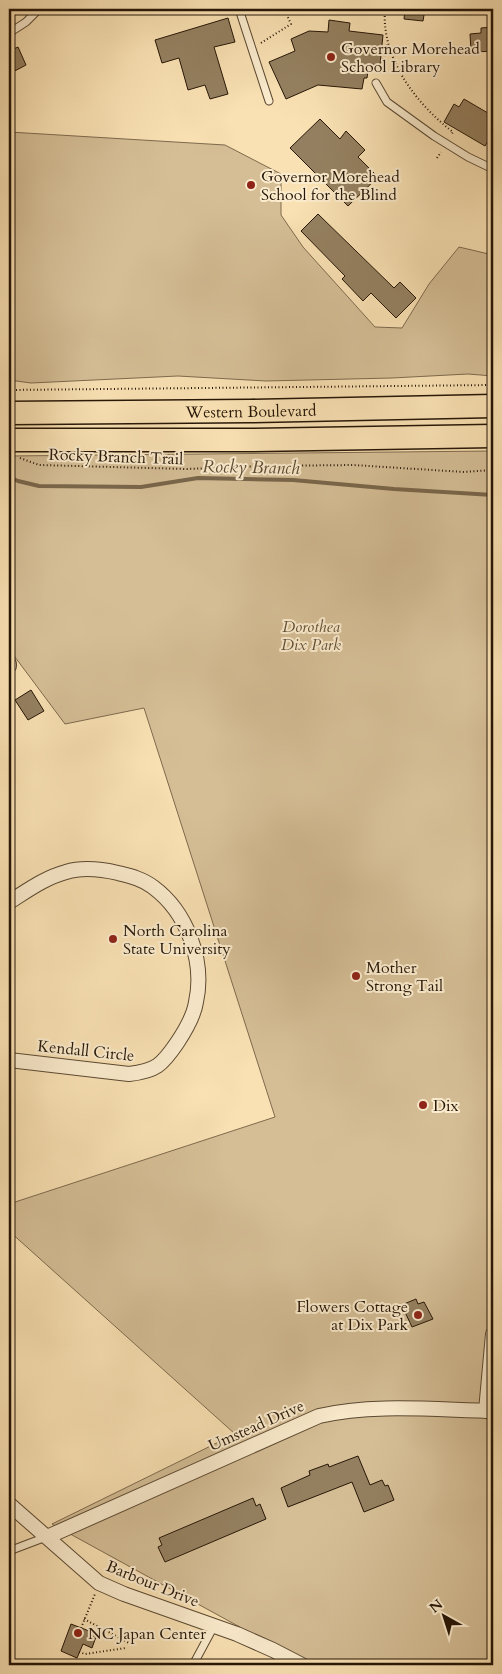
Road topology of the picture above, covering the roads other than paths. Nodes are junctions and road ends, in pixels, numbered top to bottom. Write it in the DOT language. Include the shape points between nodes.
graph roads {
  1 [pos="38,9"];
  2 [pos="239,9"];
  3 [pos="9,33"];
  4 [pos="376,84"];
  5 [pos="269,101"];
  6 [pos="493,169"];
  7 [pos="493,406"];
  8 [pos="9,413"];
  9 [pos="493,436"];
  10 [pos="12,448"];
  11 [pos="9,902"];
  12 [pos="9,1060"];
  13 [pos="493,1334"];
  14 [pos="490,1411"];
  15 [pos="9,1504"];
  16 [pos="47,1537"];
  17 [pos="9,1551"];
  18 [pos="214,1626"];
  19 [pos="193,1665"];
  20 [pos="302,1665"];
  1 -- 3 [label="lane"];
  2 -- 5 [label="lane"];
  4 -- 6 [label="lane" via="388,102 446,144"];
  7 -- 8 [label="main road, Western Boulevard"];
  9 -- 10 [label="main road, Western Boulevard"];
  11 -- 12 [label="street, Kendall Circle" via="31,887 74,870 112,872 140,880 163,895 183,922 192,940 198,972 196,1002 183,1034 171,1053 147,1072 129,1074"];
  13 -- 14 [label="street"];
  14 -- 16 [label="street, Umstead Drive" via="368,1409 319,1416"];
  15 -- 16 [label="street, Barbour Drive"];
  16 -- 17 [label="lane"];
  16 -- 18 [label="street, Barbour Drive" via="99,1583 147,1608"];
  18 -- 19 [label="lane"];
  18 -- 20 [label="street, Barbour Drive"];
}
